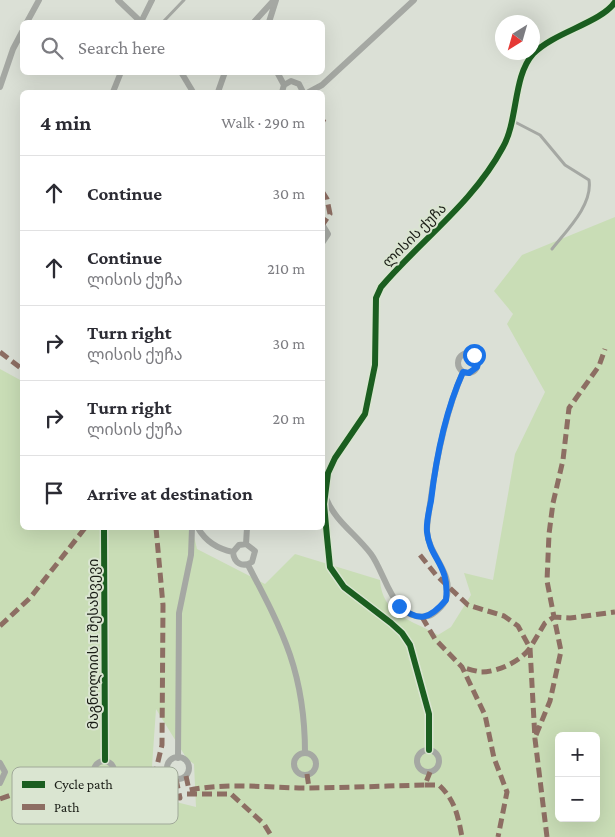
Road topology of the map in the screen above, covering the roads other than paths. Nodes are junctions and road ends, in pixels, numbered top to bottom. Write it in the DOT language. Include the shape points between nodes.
graph roads {
  1 [pos="39,0"];
  2 [pos="118,0"];
  3 [pos="152,0"];
  4 [pos="184,0"];
  5 [pos="275,0"];
  6 [pos="414,0"];
  7 [pos="615,2"];
  8 [pos="28,20"];
  9 [pos="139,20"];
  10 [pos="142,20"];
  11 [pos="165,20"];
  12 [pos="256,20"];
  13 [pos="270,20"];
  14 [pos="20,36"];
  15 [pos="120,75"];
  16 [pos="184,75"];
  17 [pos="224,75"];
  18 [pos="278,75"];
  19 [pos="284,85"];
  20 [pos="0,87"];
  21 [pos="114,90"];
  22 [pos="192,90"];
  23 [pos="219,90"];
  24 [pos="283,90"];
  25 [pos="302,90"];
  26 [pos="313,90"];
  27 [pos="513,121"];
  28 [pos="552,249"];
  29 [pos="463,372"];
  30 [pos="326,496"];
  31 [pos="104,530"];
  32 [pos="192,530"];
  33 [pos="199,530"];
  34 [pos="247,530"];
  35 [pos="246,544"];
  36 [pos="234,552"];
  37 [pos="248,565"];
  38 [pos="429,750"];
  39 [pos="305,753"];
  40 [pos="178,758"];
  41 [pos="105,760"];
  42 [pos="0,763"];
  43 [pos="0,783"];
  1 -- 8 [label="street"];
  2 -- 9 [label="street"];
  3 -- 10 [label="street"];
  4 -- 11 [label="lane"];
  5 -- 12 [label="street"];
  5 -- 13 [label="street"];
  6 -- 26 [label="street"];
  7 -- 27 [label="street, ლისის ქუჩა" via="602,14 548,40 531,56 522,73"];
  14 -- 20 [label="street"];
  15 -- 21 [label="street"];
  16 -- 22 [label="street"];
  17 -- 23 [label="street"];
  18 -- 19 [label="street"];
  19 -- 24 [label="street"];
  19 -- 25 [label="street" via="297,82"];
  27 -- 28 [label="lane" via="540,135 565,164 589,180 590,191 579,214"];
  27 -- 30 [label="street, ლისის ქუჩა" via="504,147 467,199 381,287 376,298 374,321 375,365 365,414 335,458 328,473"];
  29 -- 30 [label="street" via="450,400 432,486 427,531 430,546 444,570 448,586 446,600 437,610 422,617 409,614 399,606 371,554 335,515"];
  30 -- 38 [label="street, ლისის ქუჩა" via="330,567 344,587 391,623 410,645 429,714"];
  31 -- 41 [label="street, მაგნოლიის II შესახვევი"];
  32 -- 40 [label="street" via="191,555 180,613"];
  33 -- 36 [label="street" via="221,550"];
  34 -- 35 [label="street"];
  35 -- 36 [label="street" via="236,547"];
  35 -- 37 [label="street" via="253,548 255,555"];
  36 -- 37 [label="street" via="237,563"];
  37 -- 39 [label="street" via="292,655 304,715"];
  42 -- 43 [label="street" via="5,772"];
}
